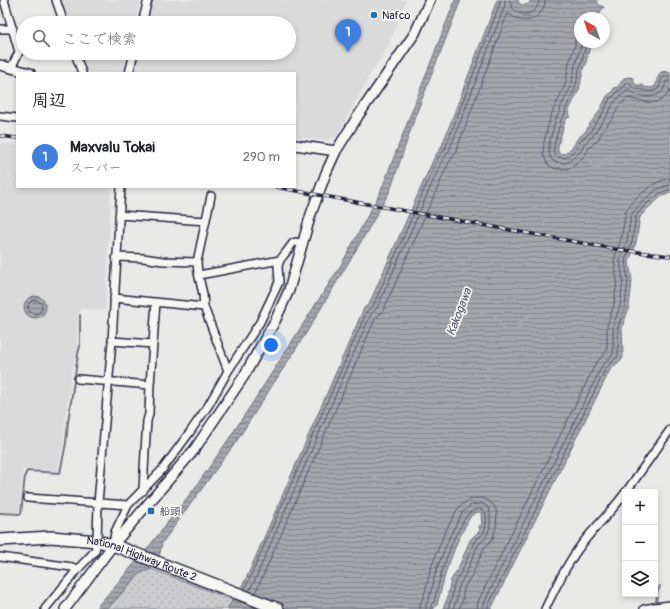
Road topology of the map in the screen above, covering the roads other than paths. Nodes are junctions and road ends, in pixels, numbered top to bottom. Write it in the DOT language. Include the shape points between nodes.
graph roads {
  1 [pos="4,0"];
  2 [pos="56,0"];
  3 [pos="148,0"];
  4 [pos="430,0"];
  5 [pos="62,16"];
  6 [pos="144,16"];
  7 [pos="0,29"];
  8 [pos="13,29"];
  9 [pos="16,40"];
  10 [pos="16,58"];
  11 [pos="77,60"];
  12 [pos="132,60"];
  13 [pos="0,65"];
  14 [pos="11,68"];
  15 [pos="26,72"];
  16 [pos="82,72"];
  17 [pos="129,72"];
  18 [pos="0,116"];
  19 [pos="16,118"];
  20 [pos="296,145"];
  21 [pos="336,151"];
  22 [pos="121,188"];
  23 [pos="211,196"];
  24 [pos="119,215"];
  25 [pos="206,221"];
  26 [pos="303,244"];
  27 [pos="116,257"];
  28 [pos="280,260"];
  29 [pos="197,262"];
  30 [pos="199,274"];
  31 [pos="114,298"];
  32 [pos="156,302"];
  33 [pos="204,307"];
  34 [pos="112,341"];
  35 [pos="153,344"];
  36 [pos="228,371"];
  37 [pos="78,379"];
  38 [pos="108,382"];
  39 [pos="150,385"];
  40 [pos="670,430"];
  41 [pos="628,489"];
  42 [pos="143,491"];
  43 [pos="622,497"];
  44 [pos="28,498"];
  45 [pos="98,503"];
  46 [pos="128,505"];
  47 [pos="0,540"];
  48 [pos="97,541"];
  49 [pos="113,545"];
  50 [pos="0,557"];
  51 [pos="77,570"];
  52 [pos="670,605"];
  53 [pos="45,609"];
  54 [pos="65,609"];
  55 [pos="278,609"];
  56 [pos="545,609"];
  57 [pos="644,609"];
  1 -- 8 [label="street"];
  2 -- 5 [label="street"];
  3 -- 6 [label="street"];
  4 -- 21 [label="main road" via="415,33"];
  7 -- 8 [label="street"];
  8 -- 9 [label="street"];
  10 -- 14 [label="street"];
  11 -- 16 [label="street"];
  12 -- 17 [label="street"];
  13 -- 14 [label="main road"];
  14 -- 15 [label="main road"];
  18 -- 19 [label="street"];
  20 -- 21 [label="main road"];
  21 -- 26 [label="main road" via="311,214"];
  22 -- 24 [label="street"];
  23 -- 25 [label="street"];
  24 -- 25 [label="street"];
  24 -- 27 [label="street"];
  25 -- 29 [label="street"];
  26 -- 28 [label="street" via="293,243"];
  26 -- 49 [label="main road" via="289,290 244,376 194,450"];
  27 -- 29 [label="street"];
  27 -- 31 [label="street"];
  28 -- 30 [label="street"];
  28 -- 36 [label="street" via="277,286 260,322"];
  29 -- 30 [label="street"];
  30 -- 33 [label="street"];
  31 -- 32 [label="street"];
  31 -- 34 [label="street"];
  32 -- 33 [label="street"];
  32 -- 35 [label="street"];
  33 -- 36 [label="street"];
  34 -- 35 [label="street"];
  34 -- 38 [label="street"];
  35 -- 39 [label="street"];
  36 -- 42 [label="street" via="190,432"];
  37 -- 38 [label="street"];
  38 -- 39 [label="street"];
  38 -- 45 [label="street"];
  39 -- 42 [label="street"];
  40 -- 41 [label="street"];
  42 -- 46 [label="street"];
  43 -- 56 [label="street" via="570,560"];
  44 -- 45 [label="street"];
  45 -- 46 [label="street"];
  45 -- 48 [label="street"];
  46 -- 49 [label="street" via="115,532"];
  47 -- 48 [label="highway, National Highway Route 2" via="51,537"];
  48 -- 49 [label="highway, National Highway Route 2"];
  48 -- 51 [label="street" via="95,551"];
  49 -- 54 [label="main road"];
  49 -- 55 [label="highway, National Highway Route 2"];
  50 -- 51 [label="street" via="72,567"];
  51 -- 53 [label="street"];
  52 -- 57 [label="street"];
}
